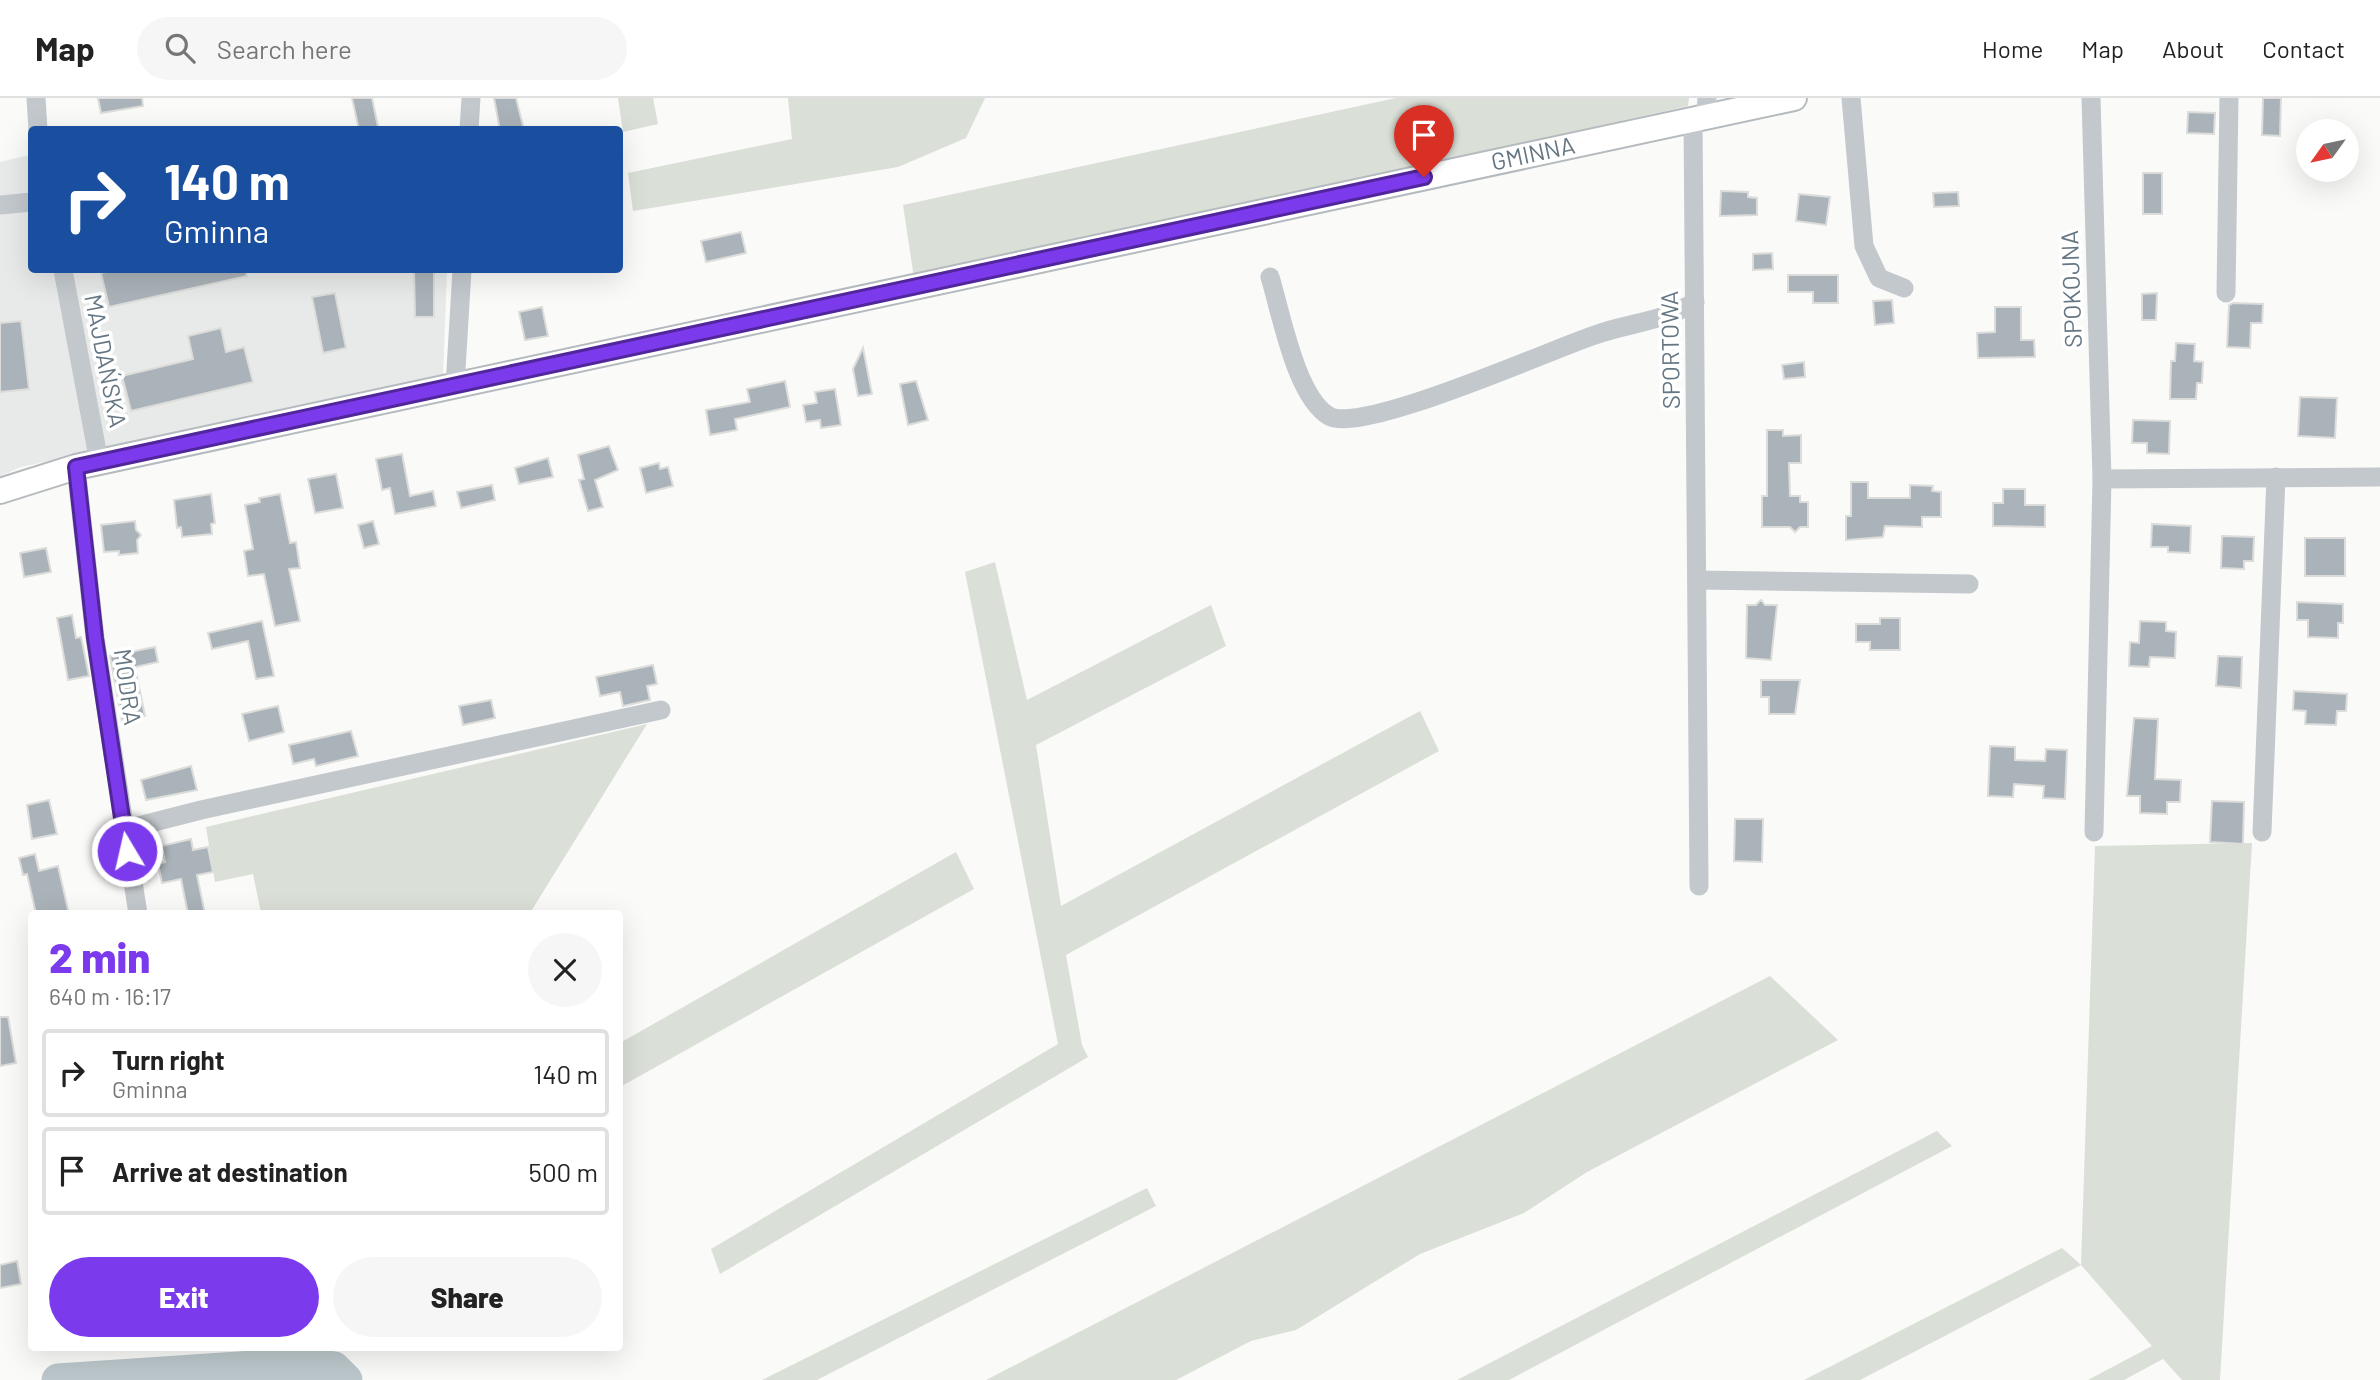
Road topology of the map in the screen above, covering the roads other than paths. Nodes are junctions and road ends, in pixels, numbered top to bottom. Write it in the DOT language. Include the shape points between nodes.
graph roads {
  1 [pos="36,98"];
  2 [pos="471,98"];
  3 [pos="1794,98"];
  4 [pos="1851,98"];
  5 [pos="2091,98"];
  6 [pos="2229,98"];
  7 [pos="1702,111"];
  8 [pos="38,126"];
  9 [pos="469,126"];
  10 [pos="28,202"];
  11 [pos="0,205"];
  12 [pos="63,273"];
  13 [pos="462,273"];
  14 [pos="1269,277"];
  15 [pos="1904,288"];
  16 [pos="2226,293"];
  17 [pos="1695,302"];
  18 [pos="456,386"];
  19 [pos="87,464"];
  20 [pos="2276,477"];
  21 [pos="2380,477"];
  22 [pos="2102,479"];
  23 [pos="0,491"];
  24 [pos="1698,580"];
  25 [pos="1969,584"];
  26 [pos="661,710"];
  27 [pos="124,830"];
  28 [pos="2094,832"];
  29 [pos="2262,832"];
  30 [pos="1699,886"];
  31 [pos="137,910"];
  1 -- 8 [label="street"];
  2 -- 9 [label="street"];
  3 -- 7 [label="main road, GMINNA"];
  4 -- 15 [label="street" via="1864,246 1879,278"];
  5 -- 22 [label="street, SPOKOJNA"];
  6 -- 16 [label="street"];
  7 -- 17 [label="street, SPORTOWA"];
  7 -- 18 [label="main road, GMINNA"];
  10 -- 11 [label="street"];
  12 -- 19 [label="street, MAJDAŃSKA"];
  13 -- 18 [label="street"];
  14 -- 17 [label="street" via="1303,384 1320,410 1344,420 1464,387 1595,334 1664,319"];
  17 -- 24 [label="street, SPORTOWA"];
  18 -- 19 [label="main road, GMINNA"];
  19 -- 23 [label="main road, GMINNA"];
  19 -- 27 [label="street, MODRA" via="95,638"];
  20 -- 21 [label="street"];
  20 -- 22 [label="street"];
  20 -- 29 [label="street"];
  22 -- 28 [label="street, SPOKOJNA"];
  24 -- 25 [label="street"];
  24 -- 30 [label="street, SPORTOWA"];
  26 -- 27 [label="street"];
  27 -- 31 [label="street, MODRA"];
}
